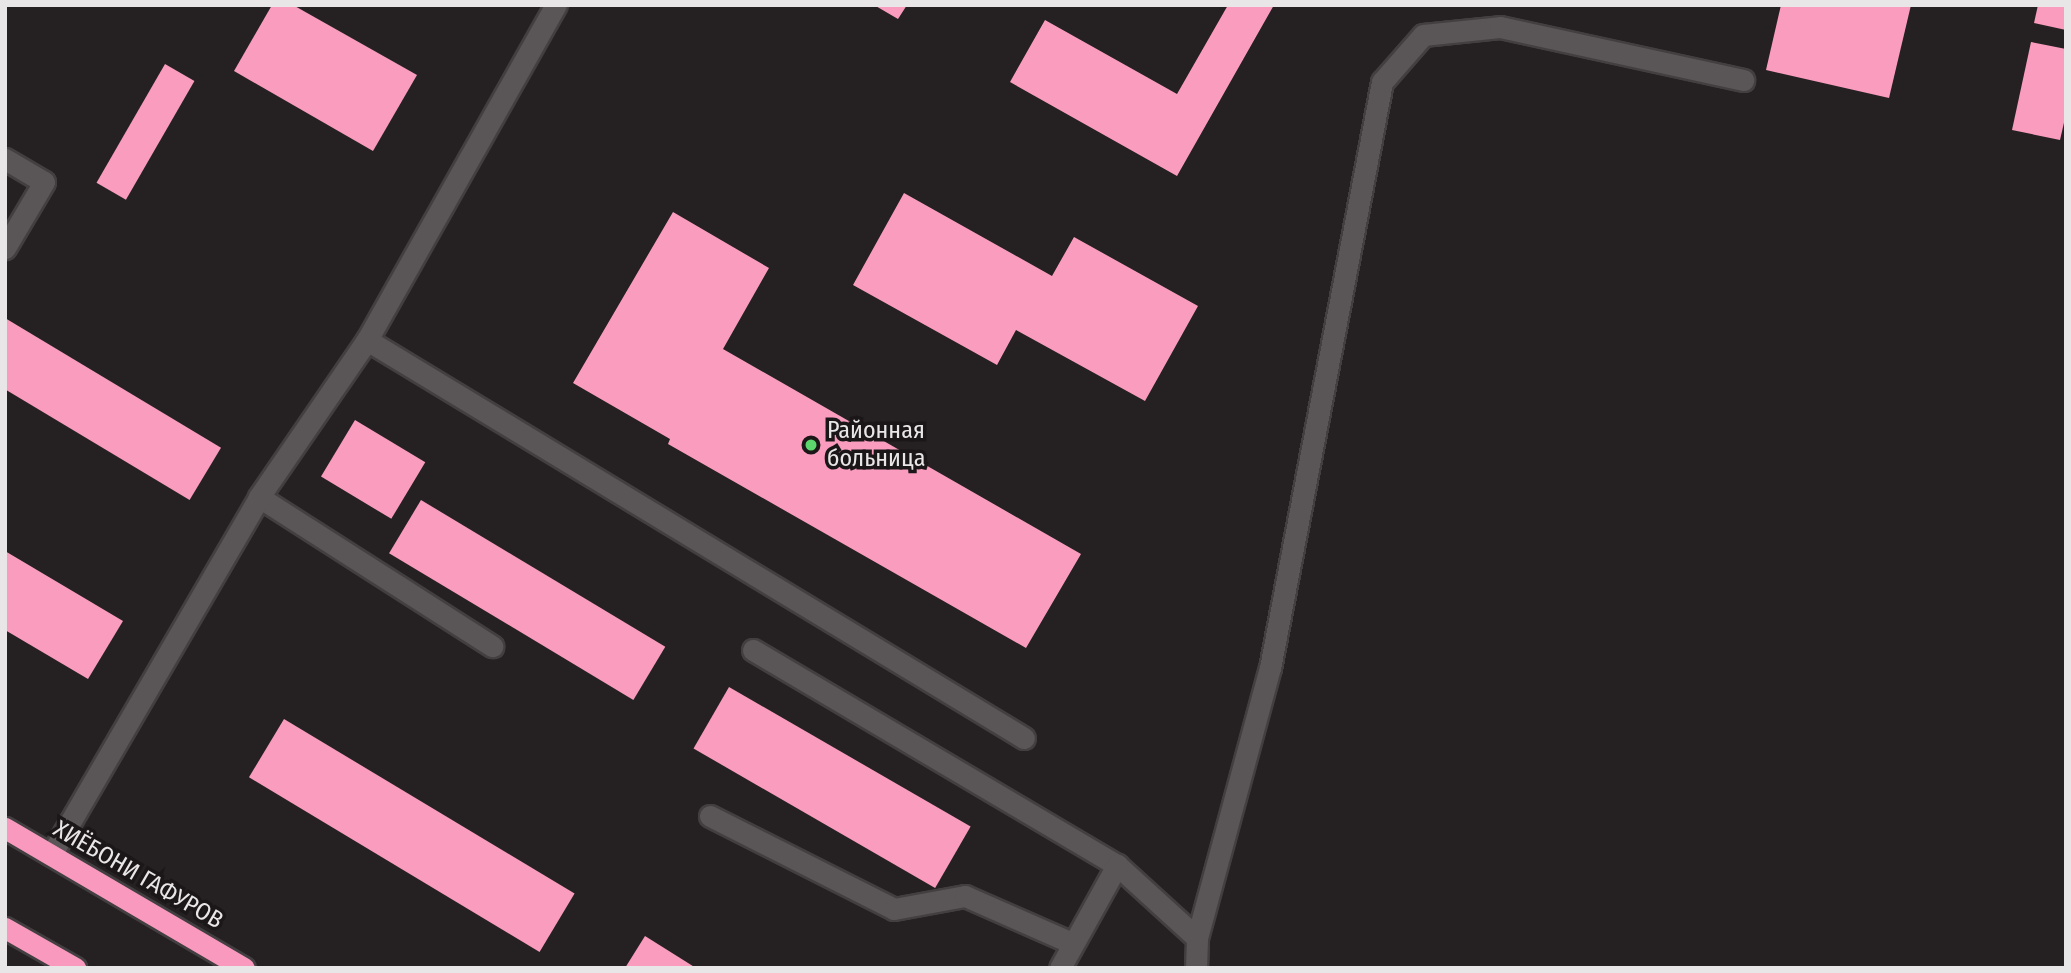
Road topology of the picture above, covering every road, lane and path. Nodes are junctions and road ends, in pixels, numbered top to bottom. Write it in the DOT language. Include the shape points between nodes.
graph roads {
  1 [pos="556,5"];
  2 [pos="1743,80"];
  3 [pos="5,159"];
  4 [pos="5,248"];
  5 [pos="367,340"];
  6 [pos="259,497"];
  7 [pos="492,646"];
  8 [pos="753,650"];
  9 [pos="1024,738"];
  10 [pos="710,816"];
  11 [pos="5,828"];
  12 [pos="51,855"];
  13 [pos="1117,865"];
  14 [pos="5,928"];
  15 [pos="1197,938"];
  16 [pos="1073,943"];
  17 [pos="75,968"];
  18 [pos="244,968"];
  19 [pos="1060,968"];
  20 [pos="1196,968"];
  1 -- 5 [label="street"];
  2 -- 15 [label="street" via="1500,27 1423,35 1382,82 1270,668"];
  3 -- 4 [label="street" via="44,182"];
  5 -- 6 [label="street"];
  5 -- 9 [label="street"];
  6 -- 7 [label="street"];
  6 -- 12 [label="street"];
  8 -- 13 [label="street"];
  10 -- 16 [label="street" via="894,909 965,896"];
  11 -- 12 [label="highway, ХИЁБОНИ ГАФУРОВ"];
  12 -- 18 [label="highway, ХИЁБОНИ ГАФУРОВ"];
  13 -- 15 [label="street"];
  13 -- 16 [label="street"];
  14 -- 17 [label="highway"];
  15 -- 20 [label="street"];
  16 -- 19 [label="street"];
}
